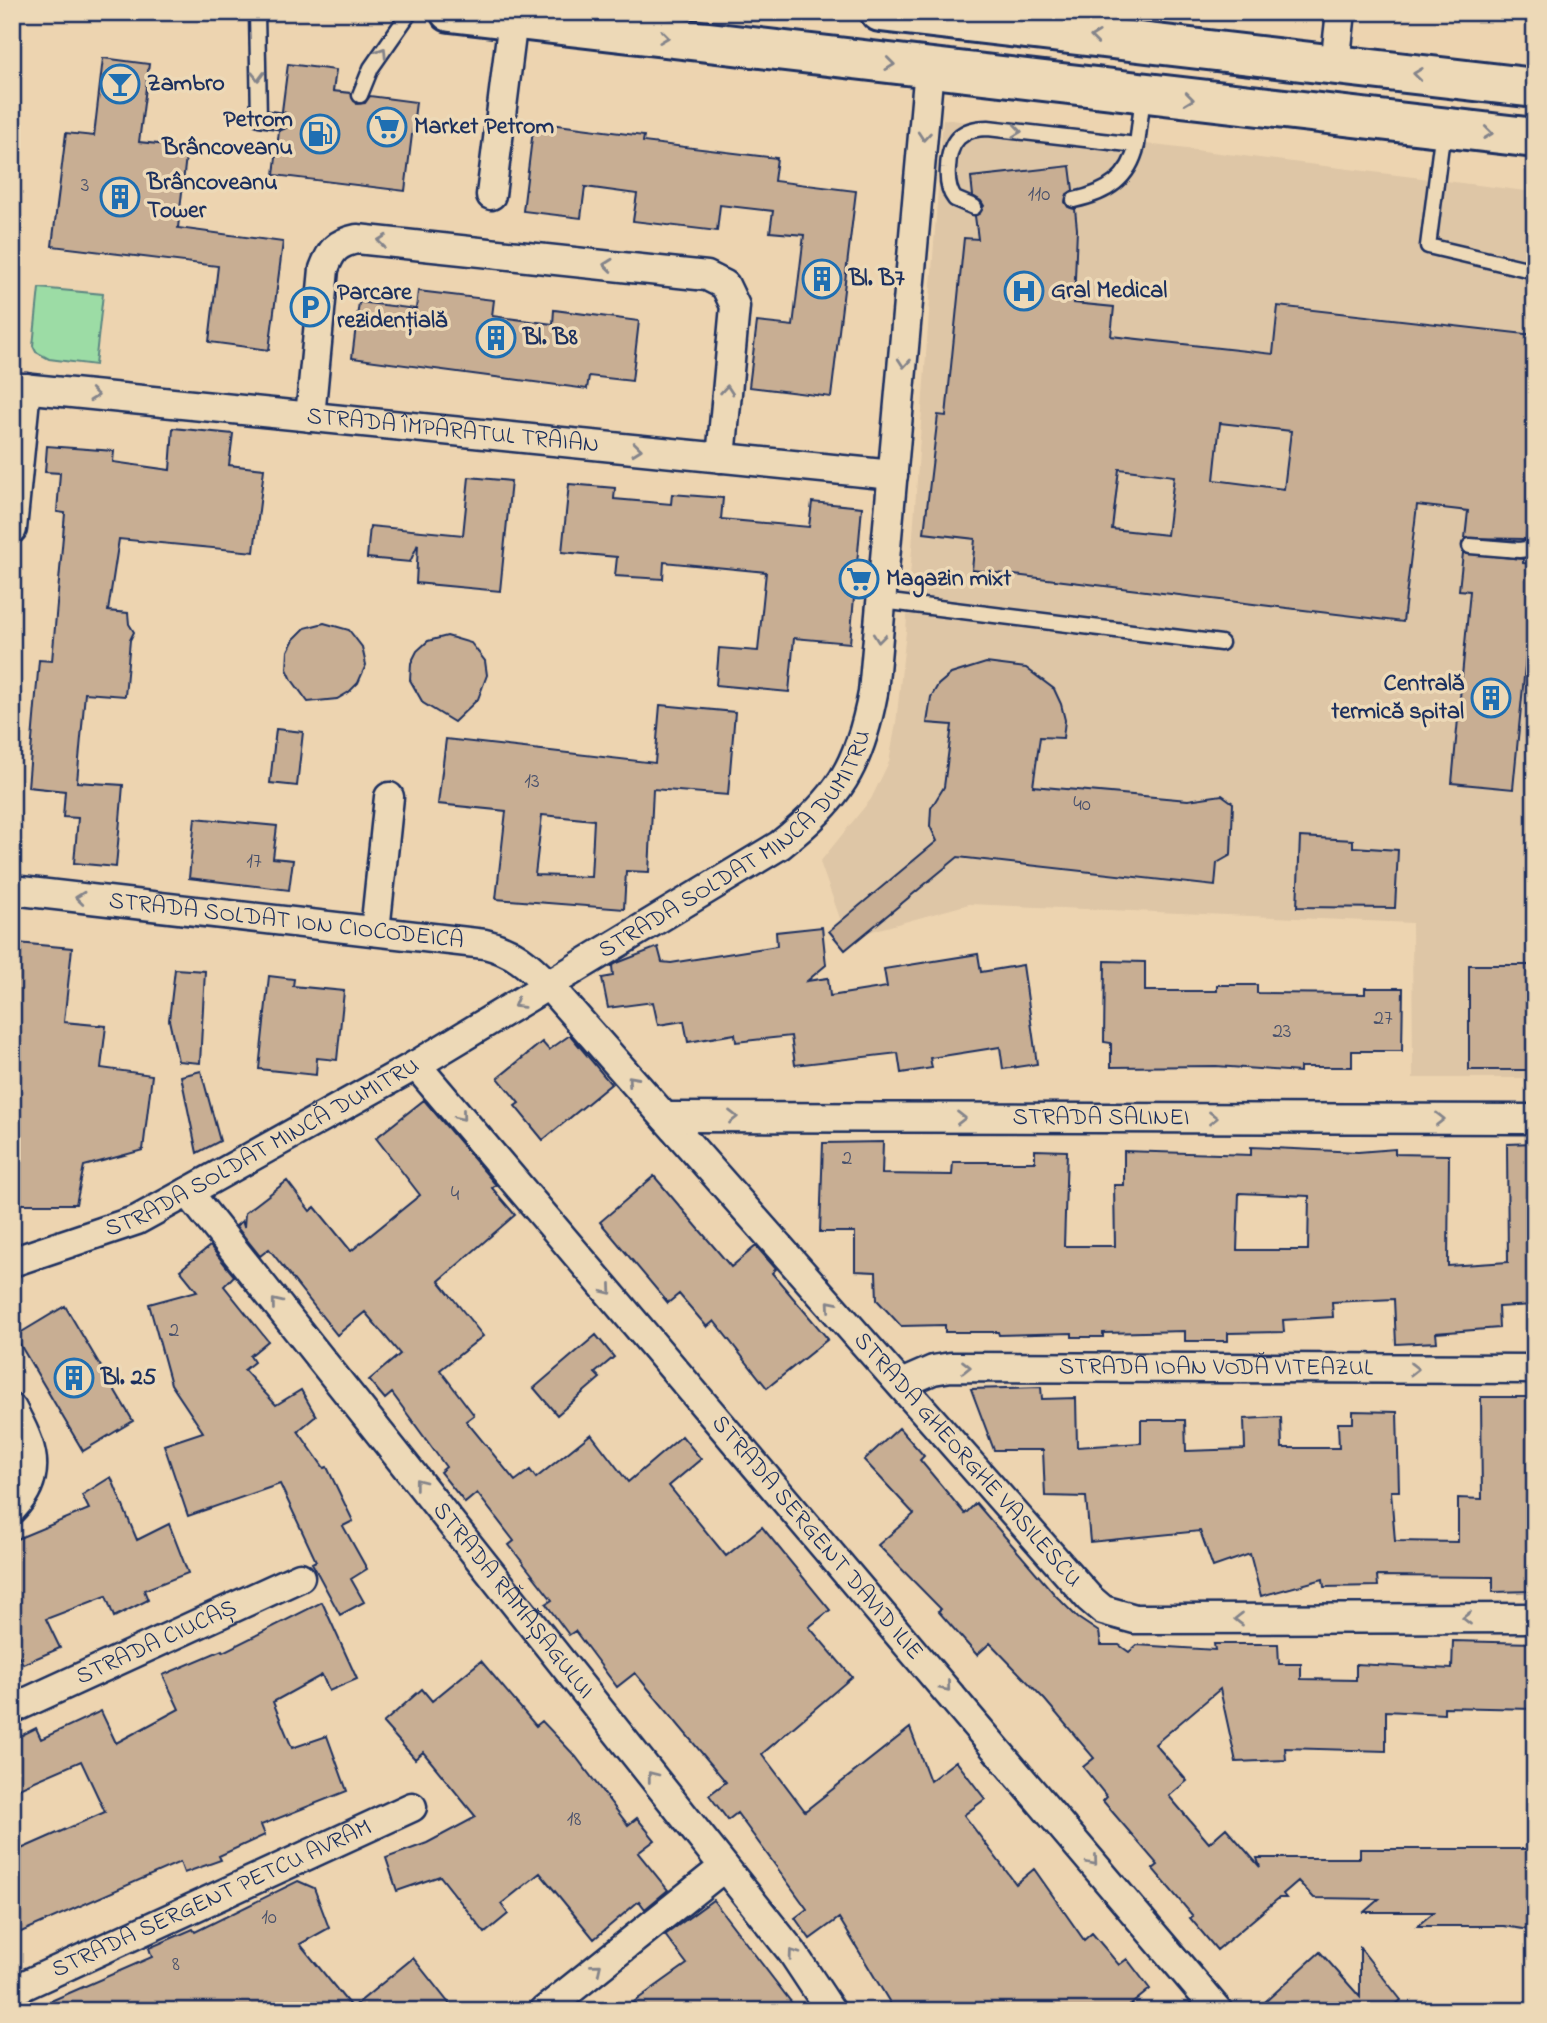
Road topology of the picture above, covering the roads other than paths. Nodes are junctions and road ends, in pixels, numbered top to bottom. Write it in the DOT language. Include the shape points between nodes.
graph roads {
  1 [pos="257,12"];
  2 [pos="410,12"];
  3 [pos="450,12"];
  4 [pos="880,12"];
  5 [pos="1341,12"];
  6 [pos="513,19"];
  7 [pos="1148,44"];
  8 [pos="1335,65"];
  9 [pos="929,68"];
  10 [pos="1535,88"];
  11 [pos="1143,93"];
  12 [pos="360,95"];
  13 [pos="281,121"];
  14 [pos="1443,128"];
  15 [pos="1535,138"];
  16 [pos="1137,145"];
  17 [pos="491,195"];
  18 [pos="1074,200"];
  19 [pos="974,207"];
  20 [pos="1535,271"];
  21 [pos="19,387"];
  22 [pos="310,416"];
  23 [pos="721,458"];
  24 [pos="893,475"];
  25 [pos="12,529"];
  26 [pos="1470,546"];
  27 [pos="1535,548"];
  28 [pos="883,601"];
  29 [pos="1222,643"];
  30 [pos="389,797"];
  31 [pos="12,890"];
  32 [pos="375,931"];
  33 [pos="548,985"];
  34 [pos="416,1065"];
  35 [pos="665,1117"];
  36 [pos="1535,1119"];
  37 [pos="188,1192"];
  38 [pos="12,1262"];
  39 [pos="1535,1369"];
  40 [pos="901,1384"];
  41 [pos="12,1409"];
  42 [pos="18,1503"];
  43 [pos="300,1577"];
  44 [pos="1535,1618"];
  45 [pos="12,1709"];
  46 [pos="412,1808"];
  47 [pos="724,1867"];
  48 [pos="12,1992"];
  49 [pos="544,2011"];
  50 [pos="831,2011"];
  51 [pos="1218,2011"];
  1 -- 13 [label="lane, one-way" via="259,118"];
  12 -- 2 [label="lane, one-way" via="371,68"];
  3 -- 6 [label="main road"];
  7 -- 4 [label="main road, one-way"];
  5 -- 8 [label="street"];
  6 -- 9 [label="main road, one-way"];
  6 -- 17 [label="street"];
  7 -- 8 [label="main road"];
  7 -- 11 [label="main road"];
  10 -- 8 [label="main road, one-way"];
  9 -- 11 [label="main road"];
  9 -- 24 [label="street, STRADA SOLDAT MINCĂ DUMITRU, one-way"];
  11 -- 14 [label="main road, one-way"];
  11 -- 16 [label="lane"];
  14 -- 15 [label="main road, one-way"];
  14 -- 20 [label="lane" via="1428,246"];
  16 -- 18 [label="lane" via="1118,183"];
  19 -- 16 [label="lane, one-way" via="955,200 947,180 949,150 968,130 988,128"];
  21 -- 22 [label="street, STRADA ÎMPĂRATUL TRAIAN, one-way"];
  21 -- 25 [label="street"];
  22 -- 23 [label="street, STRADA ÎMPĂRATUL TRAIAN, one-way"];
  23 -- 22 [label="street, one-way" via="735,306 725,285 707,276 421,245 357,239 340,243 329,253"];
  23 -- 24 [label="street, STRADA ÎMPĂRATUL TRAIAN"];
  24 -- 28 [label="street, STRADA SOLDAT MINCĂ DUMITRU"];
  26 -- 27 [label="lane"];
  28 -- 29 [label="lane"];
  28 -- 33 [label="street, STRADA SOLDAT MINCĂ DUMITRU, one-way" via="865,735 850,771 829,801 780,845"];
  30 -- 32 [label="street"];
  32 -- 31 [label="street, STRADA SOLDAT ION CIOCODEICĂ, one-way"];
  32 -- 33 [label="street, STRADA SOLDAT ION CIOCODEICĂ" via="508,950 526,961"];
  33 -- 34 [label="street, STRADA SOLDAT MINCĂ DUMITRU, one-way"];
  35 -- 33 [label="street, STRADA GHEORGHE VASILESCU, one-way"];
  34 -- 37 [label="street, STRADA SOLDAT MINCĂ DUMITRU"];
  34 -- 51 [label="street, STRADA SERGENT DAVID ILIE, one-way"];
  35 -- 36 [label="street, STRADA SALINEI, one-way"];
  40 -- 35 [label="street, STRADA GHEORGHE VASILESCU, one-way"];
  37 -- 38 [label="street, STRADA SOLDAT MINCĂ DUMITRU" via="137,1220"];
  47 -- 37 [label="street, STRADA RĂMĂȘAGULUI, one-way"];
  40 -- 39 [label="street, STRADA IOAN VODĂ VITEAZUL, one-way" via="951,1367"];
  44 -- 40 [label="street, STRADA GHEORGHE VASILESCU, one-way" via="1118,1616 1089,1598"];
  41 -- 42 [label="street" via="31,1444 33,1464"];
  43 -- 45 [label="street, STRADA CIUCAȘ"];
  46 -- 48 [label="street, STRADA SERGENT PETCU AVRAM"];
  49 -- 47 [label="street, one-way"];
  50 -- 47 [label="street, STRADA RĂMĂȘAGULUI, one-way" via="792,1952"];
}
